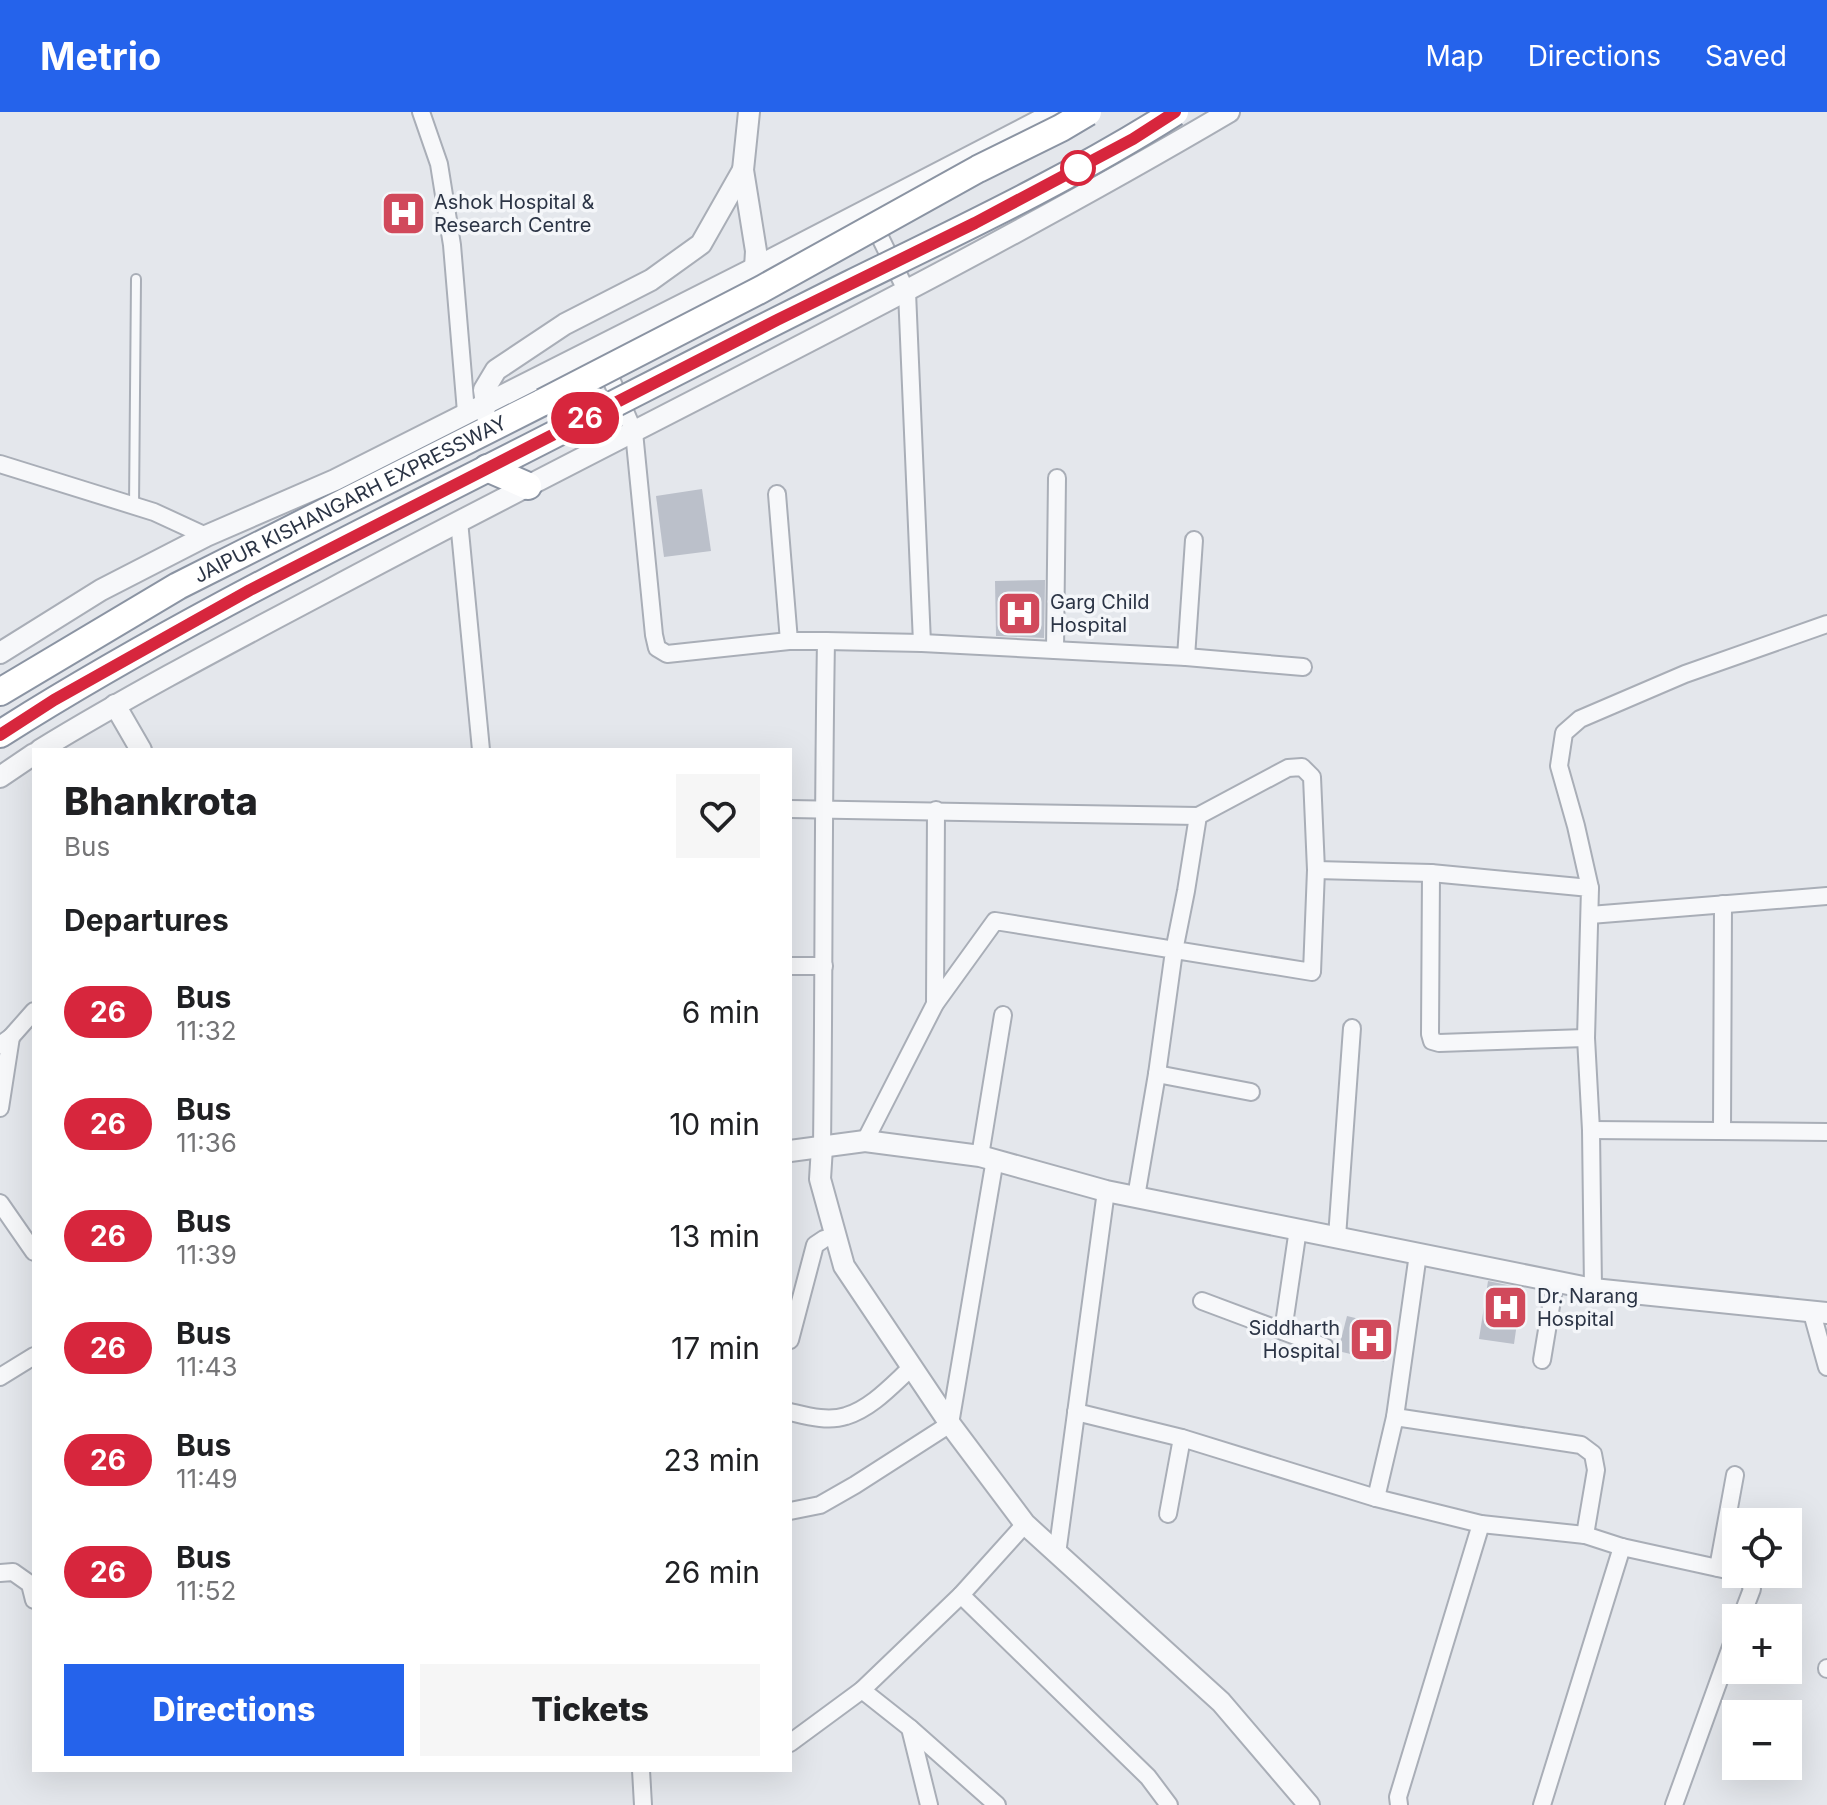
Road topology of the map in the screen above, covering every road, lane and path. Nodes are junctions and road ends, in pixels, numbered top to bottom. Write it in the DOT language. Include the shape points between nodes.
graph roads {
  1 [pos="421,112"];
  2 [pos="749,112"];
  3 [pos="1056,112"];
  4 [pos="1088,112"];
  5 [pos="1175,112"];
  6 [pos="1229,112"];
  7 [pos="743,170"];
  8 [pos="867,210"];
  9 [pos="755,268"];
  10 [pos="136,279"];
  11 [pos="907,292"];
  12 [pos="597,347"];
  13 [pos="486,403"];
  14 [pos="466,412"];
  15 [pos="634,432"];
  16 [pos="470,439"];
  17 [pos="0,464"];
  18 [pos="487,468"];
  19 [pos="1057,478"];
  20 [pos="528,486"];
  21 [pos="777,494"];
  22 [pos="134,506"];
  23 [pos="459,521"];
  24 [pos="206,536"];
  25 [pos="1194,540"];
  26 [pos="1827,624"];
  27 [pos="789,641"];
  28 [pos="826,641"];
  29 [pos="922,643"];
  30 [pos="1055,650"];
  31 [pos="0,653"];
  32 [pos="1186,657"];
  33 [pos="1303,667"];
  34 [pos="0,692"];
  35 [pos="115,705"];
  36 [pos="0,734"];
  37 [pos="50,748"];
  38 [pos="140,748"];
  39 [pos="481,748"];
  40 [pos="32,760"];
  41 [pos="0,777"];
  42 [pos="792,809"];
  43 [pos="823,809"];
  44 [pos="936,810"];
  45 [pos="1198,816"];
  46 [pos="1316,870"];
  47 [pos="1431,873"];
  48 [pos="1590,888"];
  49 [pos="1827,896"];
  50 [pos="1723,904"];
  51 [pos="1590,915"];
  52 [pos="1174,951"];
  53 [pos="792,966"];
  54 [pos="824,966"];
  55 [pos="935,1004"];
  56 [pos="32,1013"];
  57 [pos="1003,1015"];
  58 [pos="1352,1028"];
  59 [pos="1586,1038"];
  60 [pos="6,1041"];
  61 [pos="1157,1074"];
  62 [pos="1251,1092"];
  63 [pos="0,1108"];
  64 [pos="1591,1130"];
  65 [pos="1722,1131"];
  66 [pos="1827,1132"];
  67 [pos="865,1141"];
  68 [pos="822,1147"];
  69 [pos="792,1151"];
  70 [pos="987,1158"];
  71 [pos="1106,1191"];
  72 [pos="1136,1197"];
  73 [pos="0,1203"];
  74 [pos="1298,1229"];
  75 [pos="836,1236"];
  76 [pos="1337,1237"];
  77 [pos="32,1249"];
  78 [pos="1418,1254"];
  79 [pos="1555,1282"];
  80 [pos="1593,1289"];
  81 [pos="1202,1301"];
  82 [pos="1820,1313"];
  83 [pos="1283,1331"];
  84 [pos="792,1332"];
  85 [pos="1325,1347"];
  86 [pos="32,1357"];
  87 [pos="1542,1360"];
  88 [pos="912,1367"];
  89 [pos="1827,1367"];
  90 [pos="0,1377"];
  91 [pos="792,1412"];
  92 [pos="1076,1412"];
  93 [pos="1395,1417"];
  94 [pos="950,1424"];
  95 [pos="1182,1438"];
  96 [pos="1735,1475"];
  97 [pos="1376,1498"];
  98 [pos="792,1511"];
  99 [pos="1168,1514"];
  100 [pos="1025,1524"];
  101 [pos="1481,1524"];
  102 [pos="1585,1535"];
  103 [pos="1622,1547"];
  104 [pos="1057,1554"];
  105 [pos="1718,1568"];
  106 [pos="1722,1569"];
  107 [pos="0,1573"];
  108 [pos="32,1592"];
  109 [pos="961,1595"];
  110 [pos="1722,1675"];
  111 [pos="862,1690"];
  112 [pos="910,1728"];
  113 [pos="792,1742"];
  114 [pos="641,1772"];
  115 [pos="1679,1804"];
  116 [pos="643,1805"];
  117 [pos="929,1805"];
  118 [pos="997,1805"];
  119 [pos="1169,1805"];
  120 [pos="1309,1805"];
  121 [pos="1399,1805"];
  122 [pos="1542,1805"];
  1 -- 14 [label="street" via="439,164 452,245"];
  2 -- 7 [label="street"];
  3 -- 8 [label="street"];
  4 -- 16 [label="highway, JAIPUR KISHANGARH EXPRESSWAY, bridge"];
  5 -- 18 [label="highway, JAIPUR KISHANGARH EXPRESSWAY, bridge" via="975,223"];
  6 -- 11 [label="street"];
  7 -- 9 [label="street"];
  7 -- 13 [label="street" via="701,244 651,280 565,324 496,370 484,390"];
  8 -- 9 [label="street"];
  8 -- 11 [label="street"];
  9 -- 12 [label="street"];
  10 -- 22 [label="lane"];
  11 -- 15 [label="street"];
  11 -- 29 [label="street"];
  12 -- 13 [label="street"];
  12 -- 15 [label="street"];
  13 -- 14 [label="street"];
  13 -- 16 [label="street"];
  14 -- 24 [label="street" via="335,480"];
  15 -- 20 [label="street"];
  15 -- 27 [label="street" via="657,648 667,654"];
  16 -- 34 [label="highway, JAIPUR KISHANGARH EXPRESSWAY" via="178,586"];
  17 -- 22 [label="street"];
  18 -- 20 [label="highway"];
  18 -- 36 [label="highway, JAIPUR KISHANGARH EXPRESSWAY" via="250,590"];
  19 -- 30 [label="street"];
  20 -- 23 [label="street"];
  21 -- 27 [label="street"];
  22 -- 24 [label="street"];
  23 -- 35 [label="street"];
  23 -- 39 [label="street"];
  24 -- 31 [label="street" via="101,590"];
  25 -- 32 [label="street"];
  26 -- 48 [label="street" via="1671,680 1580,719 1564,733 1559,766"];
  27 -- 28 [label="street"];
  28 -- 29 [label="street"];
  28 -- 43 [label="street"];
  29 -- 30 [label="street"];
  30 -- 32 [label="street"];
  32 -- 33 [label="street"];
  35 -- 37 [label="street"];
  35 -- 38 [label="street"];
  40 -- 41 [label="street"];
  42 -- 43 [label="street"];
  43 -- 44 [label="street"];
  43 -- 54 [label="street"];
  44 -- 45 [label="street"];
  44 -- 55 [label="street"];
  45 -- 46 [label="street" via="1288,768 1302,767 1312,777"];
  45 -- 52 [label="street"];
  46 -- 47 [label="street"];
  46 -- 52 [label="street" via="1312,972"];
  47 -- 48 [label="street"];
  47 -- 59 [label="street" via="1432,1041"];
  48 -- 51 [label="street"];
  49 -- 50 [label="street"];
  50 -- 51 [label="street"];
  50 -- 65 [label="street"];
  51 -- 59 [label="street"];
  52 -- 55 [label="street" via="995,921"];
  52 -- 61 [label="street"];
  53 -- 54 [label="street"];
  54 -- 68 [label="street"];
  55 -- 67 [label="street"];
  56 -- 60 [label="street"];
  57 -- 70 [label="street"];
  58 -- 76 [label="street"];
  59 -- 64 [label="street"];
  60 -- 63 [label="street"];
  61 -- 62 [label="street"];
  61 -- 72 [label="street"];
  64 -- 65 [label="street"];
  64 -- 80 [label="street"];
  65 -- 66 [label="street"];
  67 -- 68 [label="street"];
  67 -- 70 [label="street"];
  68 -- 69 [label="street"];
  68 -- 75 [label="street" via="820,1179"];
  70 -- 71 [label="street"];
  70 -- 94 [label="street"];
  71 -- 72 [label="street"];
  71 -- 92 [label="street"];
  72 -- 74 [label="street"];
  73 -- 77 [label="street"];
  74 -- 76 [label="street"];
  74 -- 83 [label="street"];
  75 -- 84 [label="street" via="815,1245"];
  75 -- 88 [label="street" via="844,1266"];
  76 -- 78 [label="street"];
  78 -- 79 [label="street"];
  78 -- 93 [label="street"];
  79 -- 80 [label="street"];
  79 -- 87 [label="street"];
  80 -- 82 [label="street"];
  81 -- 83 [label="street"];
  82 -- 89 [label="street"];
  83 -- 85 [label="street"];
  86 -- 90 [label="street"];
  88 -- 91 [label="street" via="873,1402 845,1417"];
  88 -- 94 [label="street"];
  92 -- 95 [label="street"];
  92 -- 104 [label="street"];
  93 -- 97 [label="street"];
  93 -- 102 [label="street" via="1581,1445 1593,1454 1596,1470"];
  94 -- 98 [label="street" via="820,1505"];
  94 -- 100 [label="street"];
  95 -- 97 [label="street"];
  95 -- 99 [label="street"];
  96 -- 105 [label="street"];
  97 -- 101 [label="street"];
  100 -- 104 [label="street"];
  100 -- 109 [label="street"];
  101 -- 102 [label="street"];
  101 -- 121 [label="street"];
  102 -- 103 [label="street"];
  103 -- 105 [label="street"];
  103 -- 122 [label="street"];
  104 -- 120 [label="street" via="1221,1702"];
  105 -- 106 [label="street"];
  107 -- 108 [label="street" via="13,1572 30,1584"];
  109 -- 111 [label="street"];
  109 -- 119 [label="street" via="1148,1777"];
  110 -- 115 [label="street"];
  111 -- 112 [label="street"];
  111 -- 113 [label="street"];
  112 -- 117 [label="street"];
  112 -- 118 [label="street"];
  114 -- 116 [label="street"];
}
